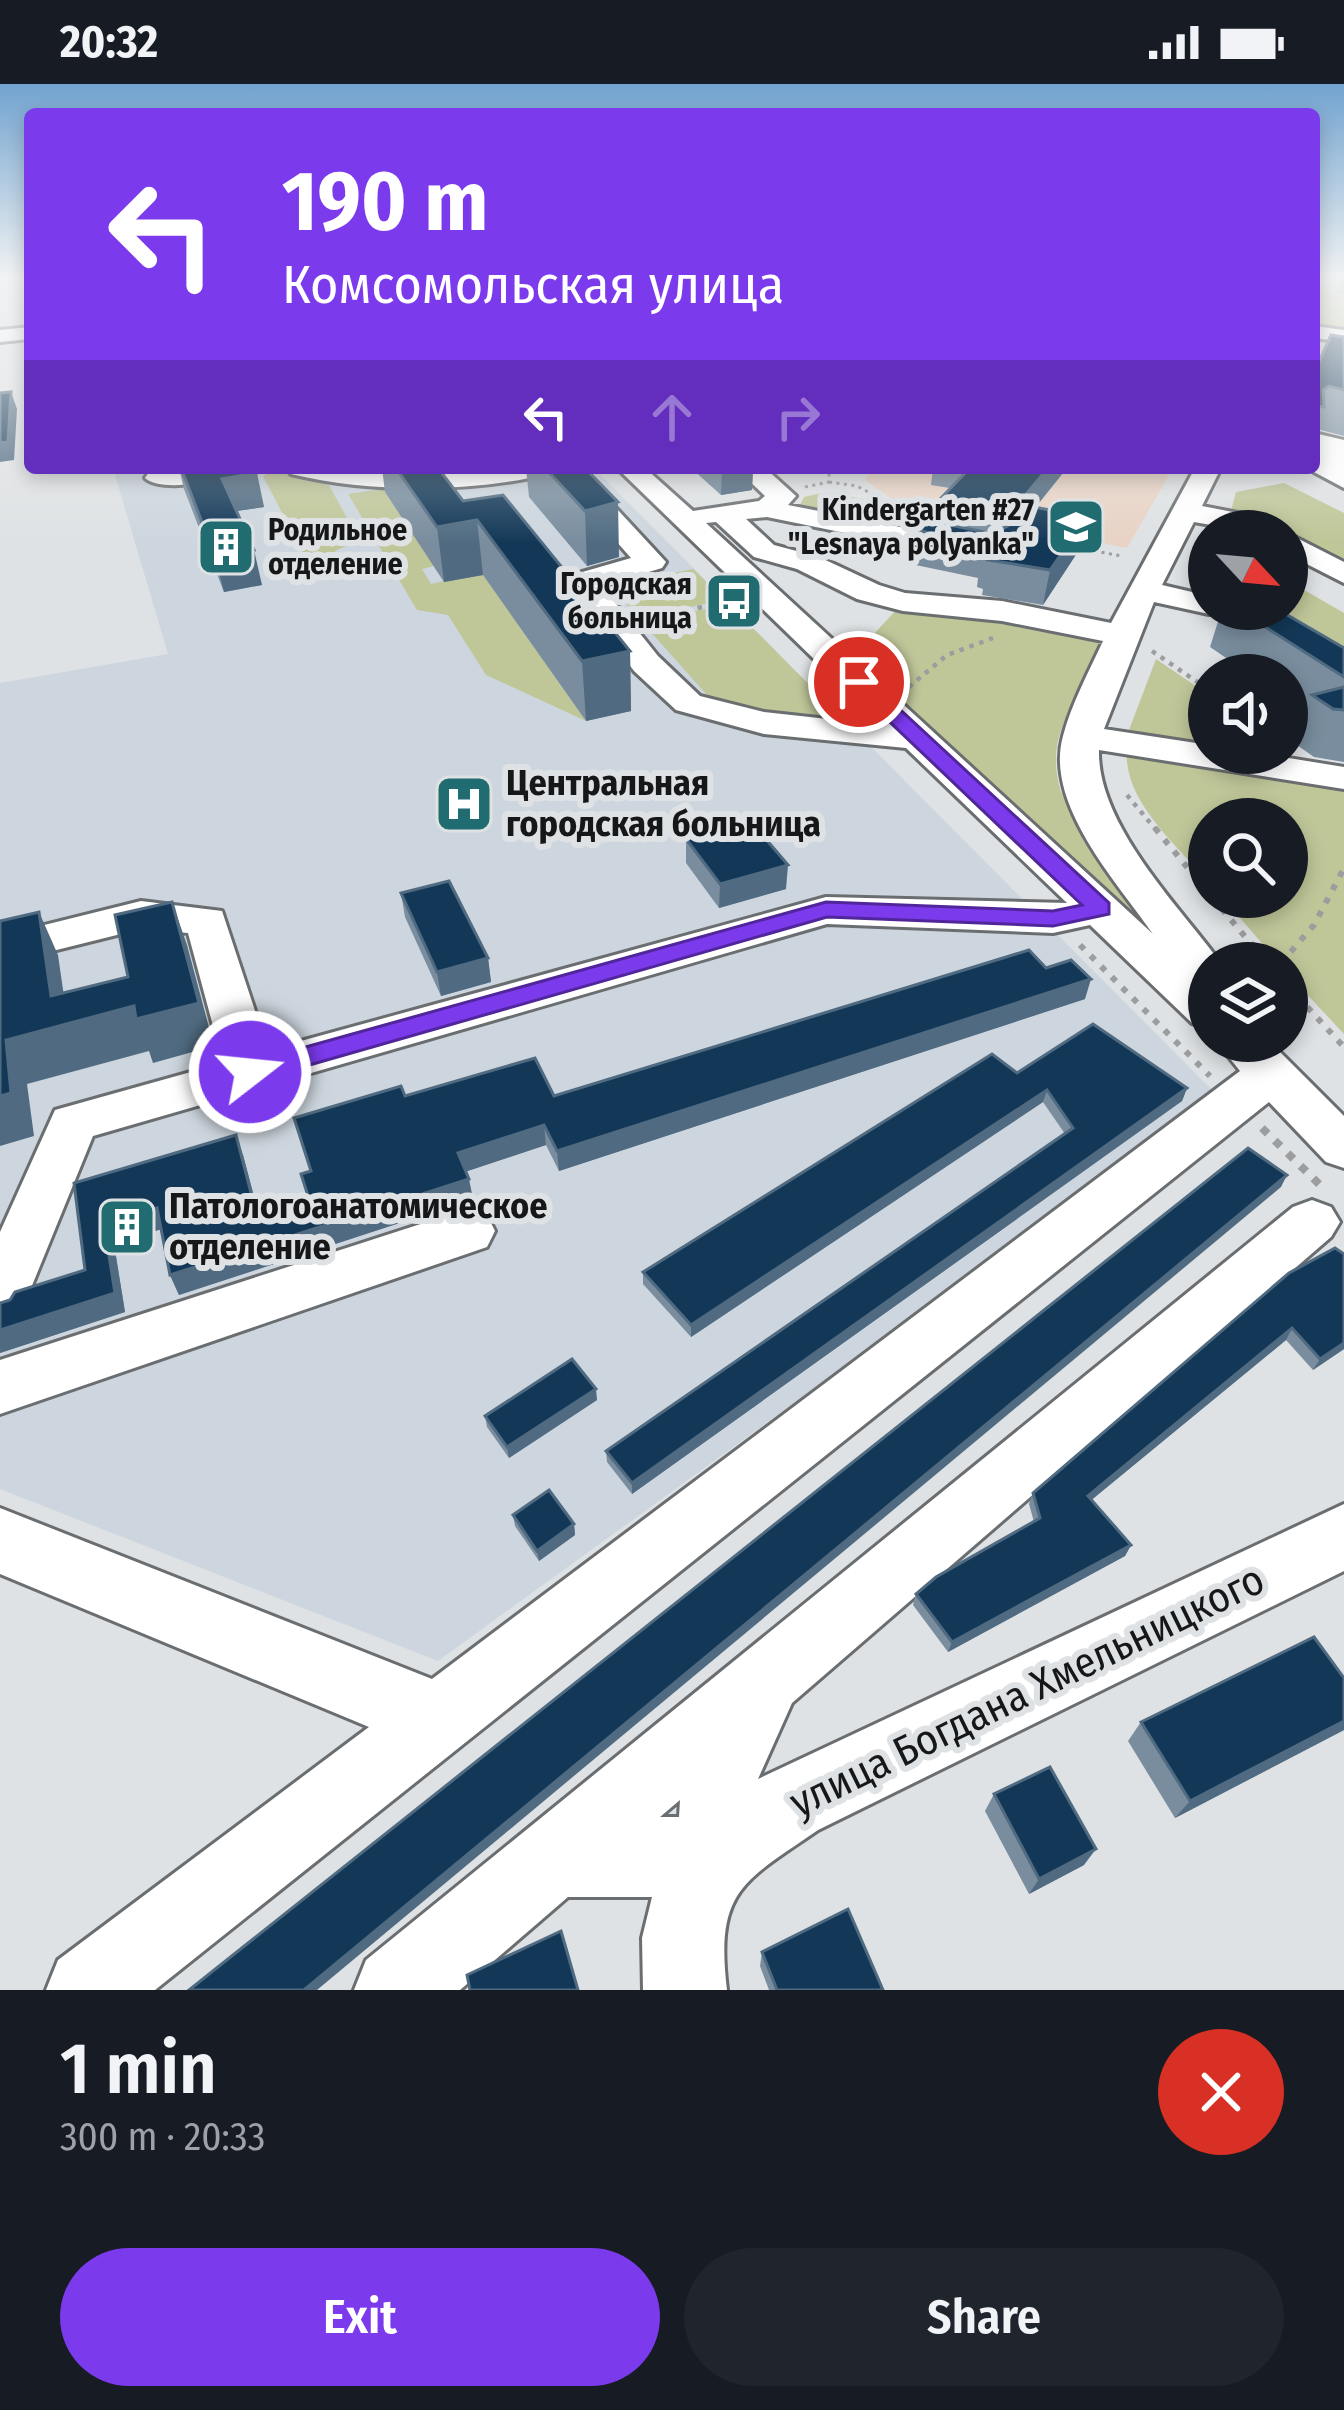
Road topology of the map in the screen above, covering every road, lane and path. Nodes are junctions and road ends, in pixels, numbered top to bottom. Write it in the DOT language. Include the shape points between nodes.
graph roads {
  1 [pos="1320,442"];
  2 [pos="186,474"];
  3 [pos="341,474"];
  4 [pos="498,474"];
  5 [pos="570,474"];
  6 [pos="636,474"];
  7 [pos="756,474"];
  8 [pos="1205,474"];
  9 [pos="158,478"];
  10 [pos="1344,480"];
  11 [pos="767,509"];
  12 [pos="1186,512"];
  13 [pos="722,513"];
  14 [pos="683,518"];
  15 [pos="989,554"];
  16 [pos="1308,554"];
  17 [pos="1122,556"];
  18 [pos="1344,574"];
  19 [pos="1162,593"];
  20 [pos="734,601"];
  21 [pos="1188,601"];
  22 [pos="1060,623"];
  23 [pos="618,624"];
  24 [pos="1141,652"];
  25 [pos="1188,678"];
  26 [pos="890,711"];
  27 [pos="919,738"];
  28 [pos="1099,739"];
  29 [pos="1344,778"];
  30 [pos="1188,868"];
  31 [pos="1344,868"];
  32 [pos="1101,909"];
  33 [pos="1229,918"];
  34 [pos="1249,942"];
  35 [pos="1299,942"];
  36 [pos="1188,948"];
  37 [pos="0,950"];
  38 [pos="1188,992"];
  39 [pos="1308,1008"];
  40 [pos="1344,1047"];
  41 [pos="1241,1062"];
  42 [pos="1264,1062"];
  43 [pos="250,1072"];
  44 [pos="1344,1148"];
  45 [pos="1312,1222"];
  46 [pos="467,1231"];
  47 [pos="0,1298"];
  48 [pos="0,1387"];
  49 [pos="1344,1536"];
  50 [pos="0,1541"];
  51 [pos="770,1677"];
  52 [pos="439,1719"];
  53 [pos="554,1857"];
  54 [pos="715,1857"];
  55 [pos="88,1990"];
  56 [pos="396,1990"];
  57 [pos="685,1990"];
  1 -- 10 [label="street" via="1334,444 1328,472"];
  2 -- 9 [label="street"];
  3 -- 4 [label="street"];
  5 -- 23 [label="street" via="651,562 584,582"];
  6 -- 14 [label="street"];
  7 -- 11 [label="street" via="782,496"];
  8 -- 12 [label="street"];
  11 -- 13 [label="street"];
  11 -- 15 [label="street"];
  12 -- 19 [label="street"];
  13 -- 14 [label="street"];
  13 -- 22 [label="street" via="764,551 868,592"];
  14 -- 26 [label="street"];
  15 -- 17 [label="path" via="1005,533"];
  16 -- 18 [label="street"];
  19 -- 21 [label="street"];
  19 -- 24 [label="street"];
  19 -- 24 [label="path"];
  20 -- 23 [label="path"];
  22 -- 24 [label="street"];
  22 -- 26 [label="path" via="967,645 920,674"];
  23 -- 27 [label="street" via="670,687 705,710"];
  24 -- 25 [label="path"];
  24 -- 28 [label="street"];
  26 -- 27 [label="street"];
  27 -- 32 [label="street"];
  28 -- 29 [label="street"];
  28 -- 30 [label="path" via="1126,793"];
  28 -- 36 [label="street" via="1077,762 1087,797"];
  31 -- 35 [label="path"];
  32 -- 38 [label="street"];
  32 -- 43 [label="street" via="1053,919 826,910"];
  33 -- 34 [label="path"];
  37 -- 43 [label="street" via="141,915 207,921"];
  39 -- 40 [label="path"];
  41 -- 52 [label="street"];
  42 -- 44 [label="street"];
  43 -- 47 [label="street" via="73,1123"];
  45 -- 51 [label="street"];
  46 -- 48 [label="street"];
  49 -- 54 [label="street, улица Богдана Хмельницкого" via="791,1803"];
  50 -- 52 [label="street"];
  51 -- 53 [label="street"];
  51 -- 54 [label="street" via="721,1765"];
  52 -- 55 [label="street"];
  53 -- 54 [label="street"];
  53 -- 56 [label="street"];
  54 -- 57 [label="street" via="688,1904"];
}
